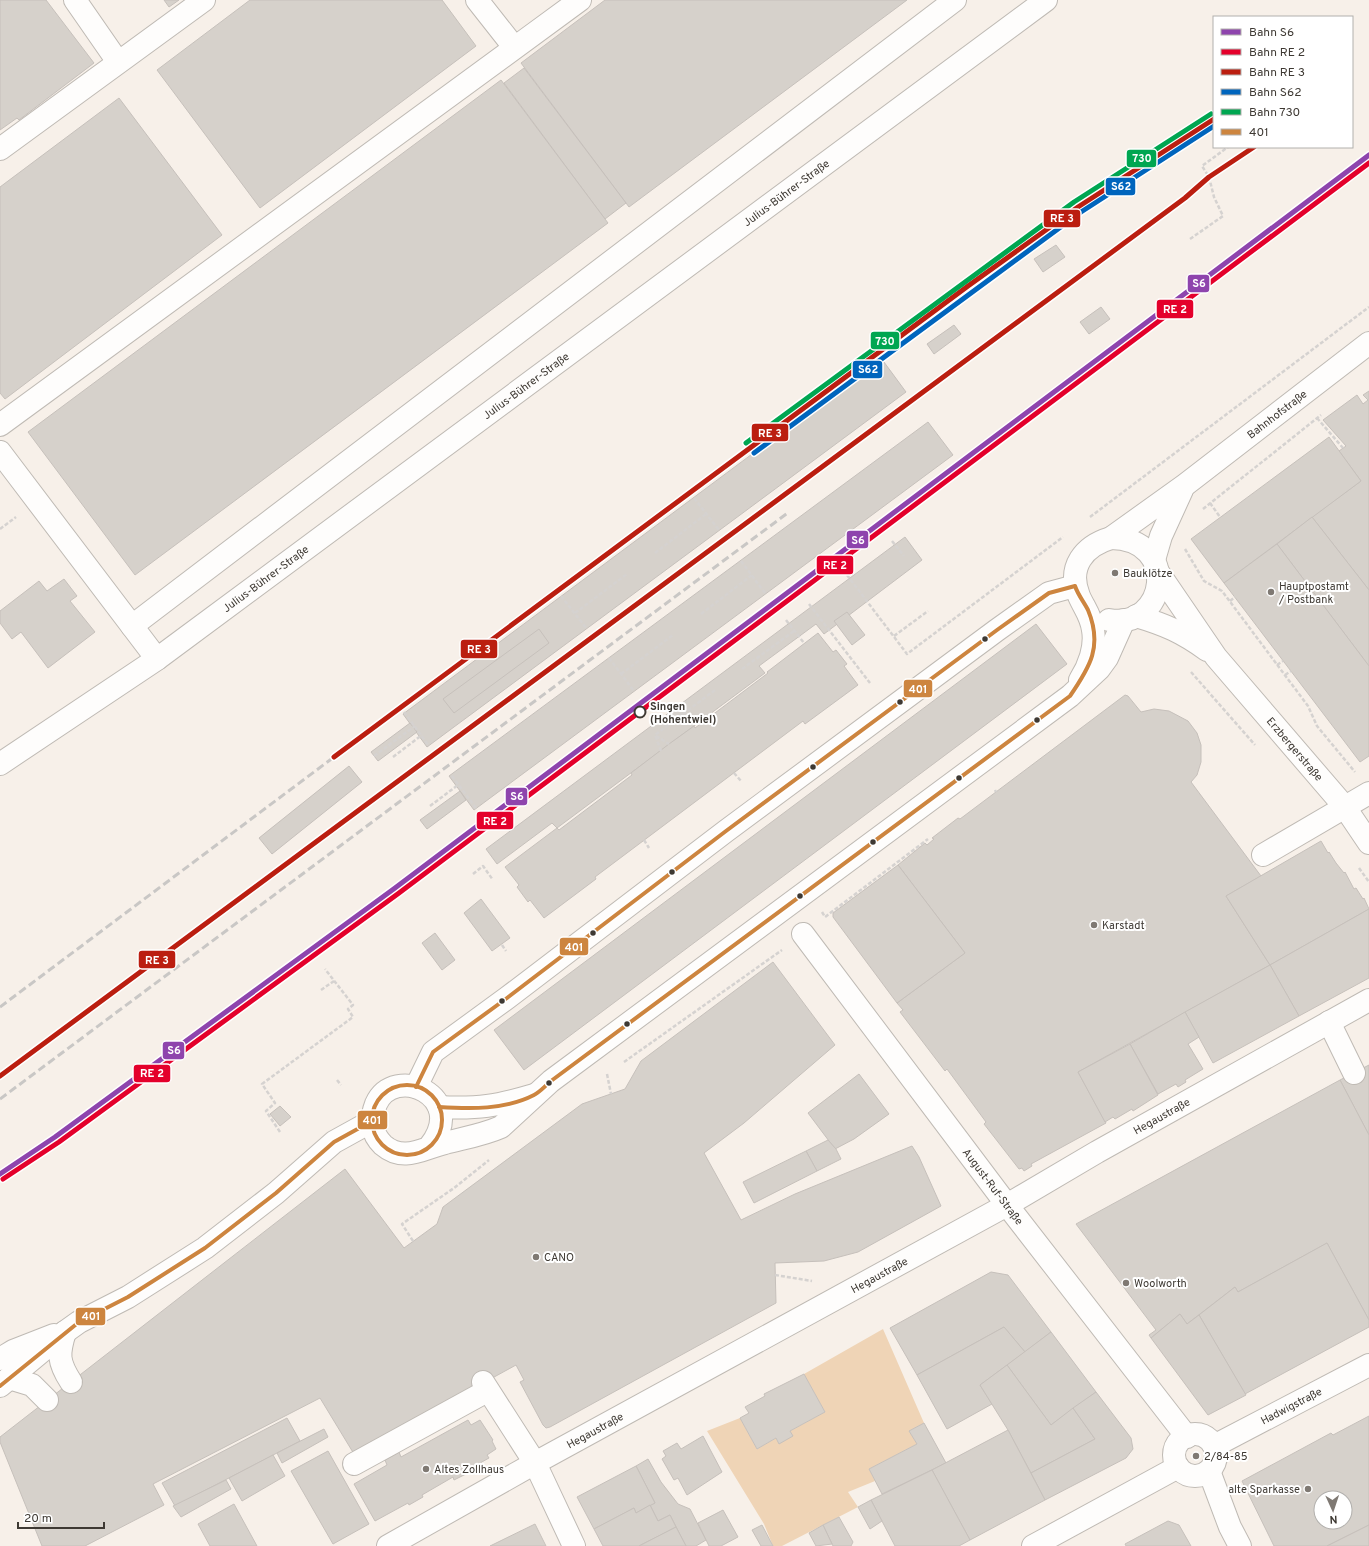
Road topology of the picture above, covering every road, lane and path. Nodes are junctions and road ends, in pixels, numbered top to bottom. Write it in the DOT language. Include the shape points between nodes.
graph roads {
  1 [pos="75,0"];
  2 [pos="204,0"];
  3 [pos="477,0"];
  4 [pos="580,0"];
  5 [pos="955,0"];
  6 [pos="1046,0"];
  7 [pos="514,47"];
  8 [pos="118,62"];
  9 [pos="1227,148"];
  10 [pos="0,149"];
  11 [pos="1190,239"];
  12 [pos="1369,307"];
  13 [pos="1369,343"];
  14 [pos="1300,397"];
  15 [pos="1323,414"];
  16 [pos="1318,418"];
  17 [pos="0,425"];
  18 [pos="1343,448"];
  19 [pos="0,452"];
  20 [pos="1185,486"];
  21 [pos="694,498"];
  22 [pos="1210,503"];
  23 [pos="1201,510"];
  24 [pos="706,514"];
  25 [pos="1220,518"];
  26 [pos="1084,521"];
  27 [pos="719,530"];
  28 [pos="1065,535"];
  29 [pos="1111,538"];
  30 [pos="892,541"];
  31 [pos="1183,546"];
  32 [pos="655,553"];
  33 [pos="904,556"];
  34 [pos="741,561"];
  35 [pos="1156,566"];
  36 [pos="627,574"];
  37 [pos="752,575"];
  38 [pos="847,575"];
  39 [pos="1075,586"];
  40 [pos="766,593"];
  41 [pos="561,596"];
  42 [pos="1235,597"];
  43 [pos="1230,602"];
  44 [pos="809,604"];
  45 [pos="1087,608"];
  46 [pos="928,611"];
  47 [pos="575,613"];
  48 [pos="701,614"];
  49 [pos="1130,618"];
  50 [pos="786,620"];
  51 [pos="132,626"];
  52 [pos="586,629"];
  53 [pos="794,631"];
  54 [pos="673,635"];
  55 [pos="894,636"];
  56 [pos="804,643"];
  57 [pos="1216,657"];
  58 [pos="609,658"];
  59 [pos="157,659"];
  60 [pos="1283,661"];
  61 [pos="1277,665"];
  62 [pos="742,670"];
  63 [pos="1291,671"];
  64 [pos="621,674"];
  65 [pos="1285,675"];
  66 [pos="870,683"];
  67 [pos="715,690"];
  68 [pos="634,691"];
  69 [pos="1070,696"];
  70 [pos="674,703"];
  71 [pos="404,712"];
  72 [pos="683,714"];
  73 [pos="415,726"];
  74 [pos="422,735"];
  75 [pos="655,735"];
  76 [pos="668,744"];
  77 [pos="430,746"];
  78 [pos="661,751"];
  79 [pos="374,756"];
  80 [pos="393,757"];
  81 [pos="0,764"];
  82 [pos="734,773"];
  83 [pos="452,776"];
  84 [pos="741,781"];
  85 [pos="458,785"];
  86 [pos="1364,785"];
  87 [pos="430,806"];
  88 [pos="1344,806"];
  89 [pos="476,808"];
  90 [pos="928,839"];
  91 [pos="644,840"];
  92 [pos="1369,843"];
  93 [pos="649,848"];
  94 [pos="1263,855"];
  95 [pos="473,874"];
  96 [pos="494,880"];
  97 [pos="821,911"];
  98 [pos="825,917"];
  99 [pos="803,934"];
  100 [pos="502,945"];
  101 [pos="506,951"];
  102 [pos="325,969"];
  103 [pos="334,981"];
  104 [pos="321,990"];
  105 [pos="1369,1000"];
  106 [pos="1329,1022"];
  107 [pos="619,1065"];
  108 [pos="613,1070"];
  109 [pos="1354,1073"];
  110 [pos="607,1074"];
  111 [pos="600,1079"];
  112 [pos="337,1080"];
  113 [pos="341,1085"];
  114 [pos="416,1086"];
  115 [pos="611,1094"];
  116 [pos="535,1095"];
  117 [pos="439,1107"];
  118 [pos="372,1121"];
  119 [pos="280,1132"];
  120 [pos="430,1146"];
  121 [pos="491,1159"];
  122 [pos="1007,1205"];
  123 [pos="413,1241"];
  124 [pos="65,1332"];
  125 [pos="29,1363"];
  126 [pos="1369,1365"];
  127 [pos="3,1374"];
  128 [pos="47,1400"];
  129 [pos="1186,1436"];
  130 [pos="1214,1446"];
  131 [pos="535,1463"];
  132 [pos="354,1464"];
  133 [pos="1178,1467"];
  134 [pos="1209,1471"];
  135 [pos="388,1546"];
  136 [pos="574,1546"];
  137 [pos="1033,1546"];
  138 [pos="1240,1546"];
  1 -- 8 [label="street"];
  2 -- 8 [label="street"];
  3 -- 7 [label="street"];
  4 -- 7 [label="street"];
  5 -- 51 [label="street"];
  6 -- 59 [label="street, Julius-Bührer-Straße"];
  7 -- 17 [label="street"];
  8 -- 10 [label="street"];
  9 -- 11 [label="path" via="1202,166 1209,177 1214,197 1223,216"];
  12 -- 26 [label="path"];
  13 -- 14 [label="street, Bahnhofstraße"];
  14 -- 16 [label="path"];
  14 -- 20 [label="street, Bahnhofstraße"];
  15 -- 16 [label="path"];
  16 -- 18 [label="path"];
  16 -- 22 [label="path"];
  19 -- 51 [label="street"];
  20 -- 29 [label="street, Bahnhofstraße"];
  20 -- 35 [label="street, Bahnhofstraße" via="1161,536"];
  21 -- 24 [label="path"];
  22 -- 23 [label="path"];
  22 -- 25 [label="path"];
  24 -- 27 [label="path"];
  24 -- 32 [label="path"];
  28 -- 55 [label="path" via="907,654"];
  29 -- 35 [label="street, Bahnhofstraße" via="1125,538 1136,542 1147,550"];
  29 -- 39 [label="street, Bahnhofstraße" via="1087,549 1075,573"];
  30 -- 33 [label="path"];
  31 -- 43 [label="path" via="1204,581 1222,591"];
  34 -- 37 [label="path"];
  35 -- 49 [label="street, Bahnhofstraße" via="1158,585 1155,597 1147,608"];
  35 -- 57 [label="street, Erzbergerstraße"];
  36 -- 47 [label="path"];
  37 -- 40 [label="path"];
  37 -- 48 [label="path"];
  38 -- 55 [label="path"];
  39 -- 45 [label="street, Bahnhofstraße"];
  39 -- 114 [label="street" via="1049,593 996,630 433,1052"];
  41 -- 47 [label="path"];
  42 -- 43 [label="path"];
  43 -- 61 [label="path"];
  44 -- 66 [label="path"];
  45 -- 49 [label="street, Bahnhofstraße" via="1104,618"];
  45 -- 69 [label="street, Bahnhofstraße" via="1094,631 1089,666"];
  46 -- 55 [label="path"];
  47 -- 52 [label="path"];
  49 -- 57 [label="street, Erzbergerstraße" via="1167,625 1191,638"];
  49 -- 69 [label="street, Bahnhofstraße" via="1099,669"];
  50 -- 53 [label="path"];
  51 -- 59 [label="street"];
  53 -- 56 [label="path"];
  53 -- 62 [label="path"];
  54 -- 64 [label="path"];
  57 -- 88 [label="street, Erzbergerstraße"];
  58 -- 64 [label="path"];
  59 -- 81 [label="street, Julius-Bührer-Straße"];
  60 -- 61 [label="path"];
  61 -- 65 [label="path"];
  63 -- 65 [label="path"];
  64 -- 68 [label="path"];
  65 -- 86 [label="path" via="1308,706 1317,726"];
  67 -- 72 [label="path"];
  69 -- 116 [label="street, Bahnhofstraße"];
  70 -- 72 [label="path"];
  71 -- 73 [label="path"];
  72 -- 75 [label="path"];
  73 -- 74 [label="path"];
  73 -- 79 [label="path"];
  74 -- 77 [label="path"];
  74 -- 80 [label="path"];
  75 -- 76 [label="path"];
  75 -- 78 [label="path"];
  82 -- 84 [label="path"];
  83 -- 85 [label="path"];
  85 -- 87 [label="path"];
  85 -- 89 [label="path"];
  86 -- 88 [label="street"];
  88 -- 92 [label="street, Erzbergerstraße"];
  88 -- 94 [label="street"];
  90 -- 98 [label="path"];
  91 -- 93 [label="path"];
  95 -- 96 [label="path" via="483,866"];
  97 -- 98 [label="path"];
  98 -- 99 [label="path"];
  99 -- 107 [label="path"];
  99 -- 122 [label="street, August-Ruf-Straße"];
  100 -- 101 [label="path"];
  102 -- 103 [label="path"];
  103 -- 104 [label="path"];
  103 -- 119 [label="path" via="353,1005 348,1009 353,1017 262,1084 275,1102 266,1111"];
  105 -- 106 [label="street, Hegaustraße"];
  106 -- 109 [label="street"];
  106 -- 122 [label="street, Hegaustraße"];
  108 -- 110 [label="path"];
  110 -- 111 [label="path"];
  110 -- 115 [label="path"];
  112 -- 113 [label="path"];
  114 -- 117 [label="street" via="426,1091"];
  114 -- 118 [label="street" via="405,1085 385,1092 373,1111"];
  116 -- 117 [label="street, Bahnhofstraße" via="499,1106 472,1109"];
  116 -- 120 [label="street, Bahnhofstraße" via="501,1127 491,1132"];
  117 -- 120 [label="street" via="442,1118 440,1128"];
  118 -- 120 [label="street, Bahnhofstraße" via="379,1142 398,1154 409,1155"];
  118 -- 124 [label="street" via="334,1142 276,1193 205,1248 128,1297"];
  121 -- 123 [label="path" via="402,1224"];
  122 -- 129 [label="street, August-Ruf-Straße"];
  122 -- 131 [label="street, Hegaustraße"];
  124 -- 125 [label="street"];
  124 -- 125 [label="street" via="59,1350 61,1366 71,1382 56,1376 44,1367"];
  124 -- 127 [label="street" via="42,1338"];
  125 -- 127 [label="street"];
  126 -- 130 [label="street, Hadwigstraße"];
  127 -- 128 [label="street" via="32,1385"];
  129 -- 130 [label="street" via="1202,1436"];
  129 -- 133 [label="street" via="1175,1450"];
  130 -- 134 [label="street" via="1216,1459"];
  131 -- 132 [label="street" via="485,1386"];
  131 -- 135 [label="street, Hegaustraße"];
  131 -- 136 [label="street"];
  133 -- 134 [label="street" via="1183,1472 1196,1476"];
  133 -- 137 [label="street"];
  134 -- 138 [label="street"];
}
